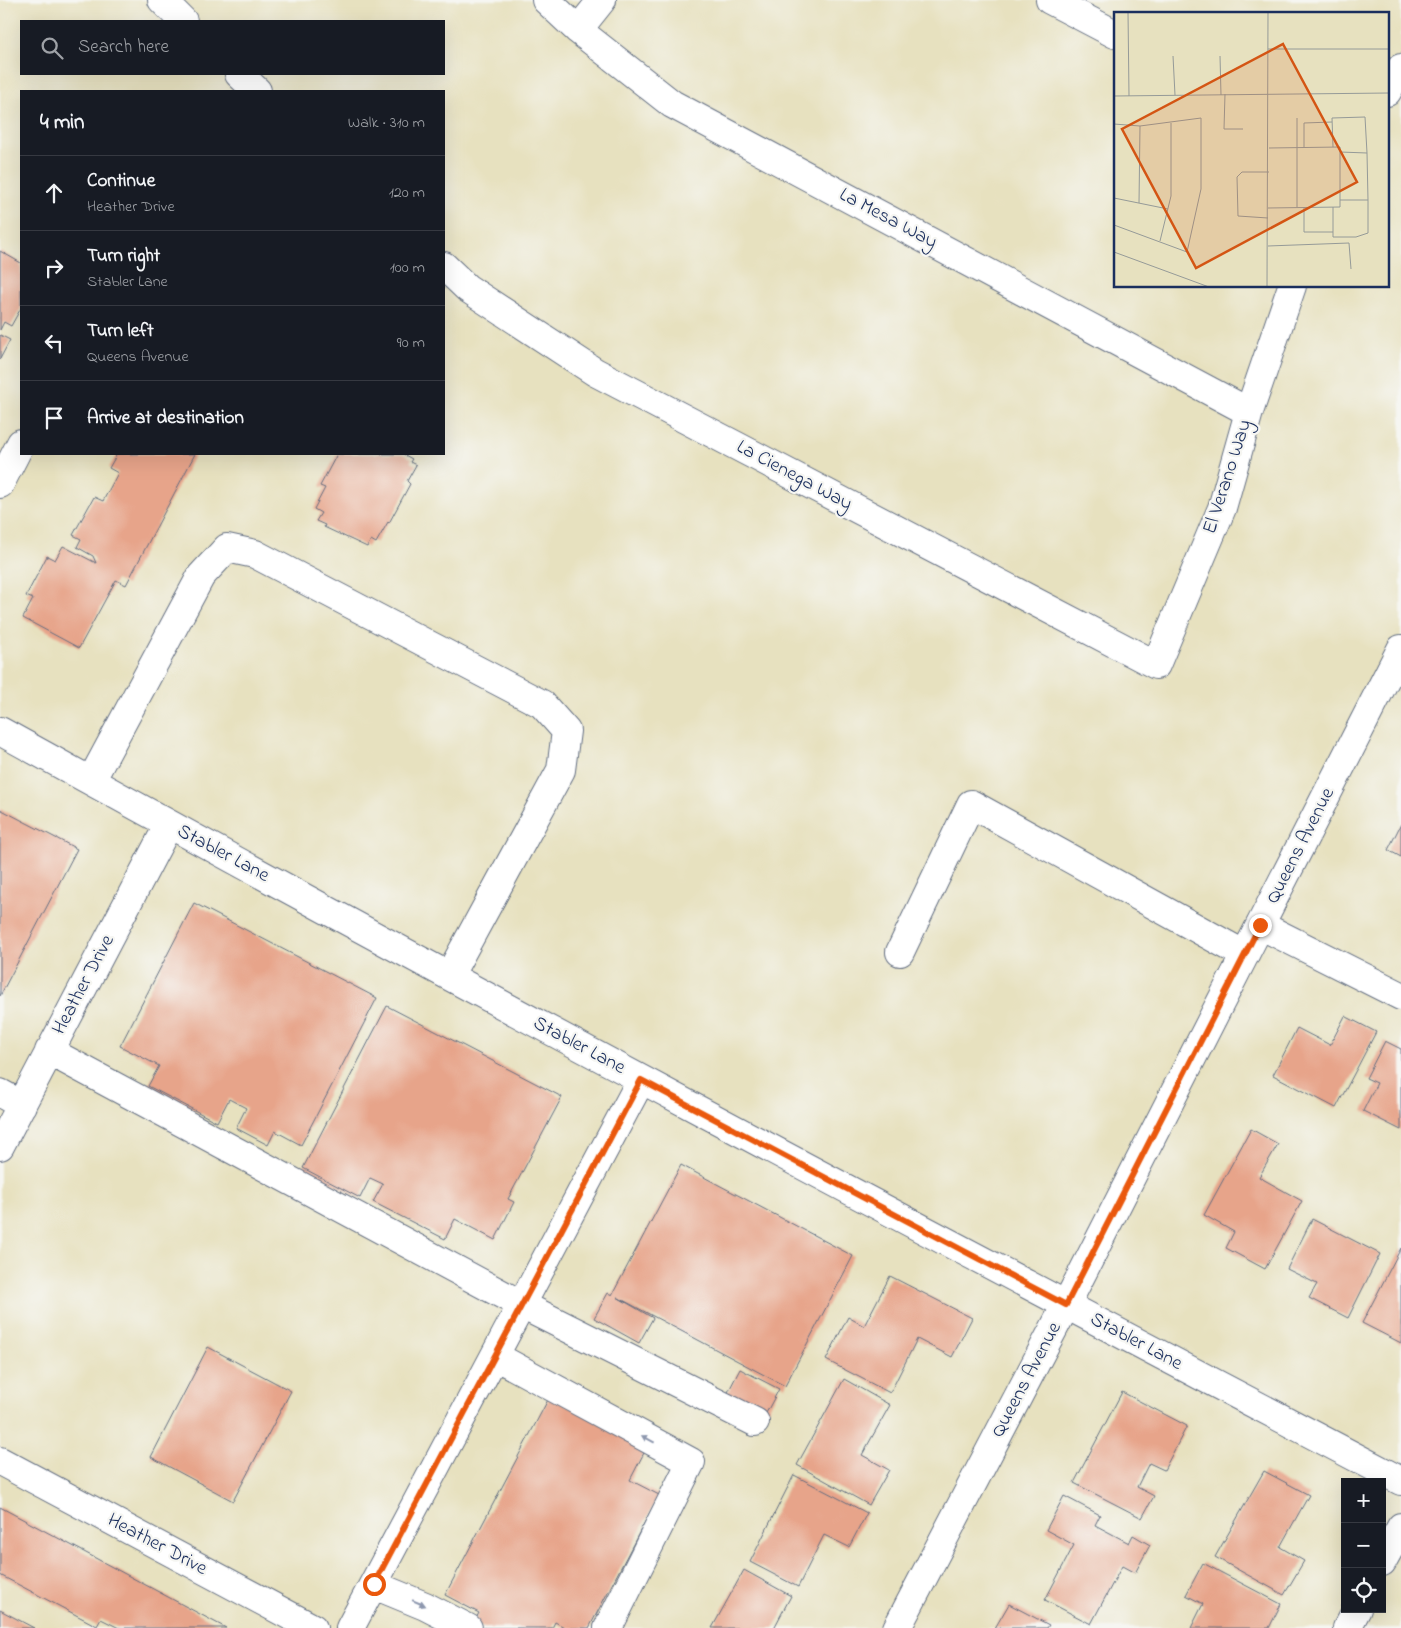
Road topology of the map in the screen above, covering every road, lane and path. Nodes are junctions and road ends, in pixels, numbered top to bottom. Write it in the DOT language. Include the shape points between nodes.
graph roads {
  1 [pos="161,0"];
  2 [pos="546,0"];
  3 [pos="602,0"];
  4 [pos="1050,0"];
  5 [pos="182,20"];
  6 [pos="578,30"];
  7 [pos="1114,33"];
  8 [pos="1401,68"];
  9 [pos="240,75"];
  10 [pos="256,90"];
  11 [pos="1388,90"];
  12 [pos="445,267"];
  13 [pos="1291,288"];
  14 [pos="1249,412"];
  15 [pos="20,445"];
  16 [pos="0,484"];
  17 [pos="1401,649"];
  18 [pos="1156,665"];
  19 [pos="0,730"];
  20 [pos="91,781"];
  21 [pos="169,824"];
  22 [pos="1260,925"];
  23 [pos="900,952"];
  24 [pos="1245,955"];
  25 [pos="449,976"];
  26 [pos="1401,996"];
  27 [pos="49,1051"];
  28 [pos="641,1080"];
  29 [pos="11,1099"];
  30 [pos="0,1146"];
  31 [pos="522,1305"];
  32 [pos="1066,1305"];
  33 [pos="495,1356"];
  34 [pos="755,1422"];
  35 [pos="0,1462"];
  36 [pos="1401,1481"];
  37 [pos="1401,1527"];
  38 [pos="1386,1555"];
  39 [pos="374,1584"];
  40 [pos="1355,1613"];
  41 [pos="311,1628"];
  42 [pos="350,1628"];
  43 [pos="468,1628"];
  44 [pos="608,1628"];
  45 [pos="897,1628"];
  46 [pos="1347,1628"];
  1 -- 5 [label="street"];
  2 -- 6 [label="street, La Mesa Way"];
  3 -- 6 [label="street"];
  4 -- 7 [label="street"];
  6 -- 14 [label="street, La Mesa Way" via="672,104"];
  8 -- 11 [label="street"];
  9 -- 10 [label="street"];
  12 -- 18 [label="street, La Cienega Way" via="467,288 595,372"];
  13 -- 14 [label="street, El Verano Way"];
  14 -- 18 [label="street, El Verano Way" via="1222,508"];
  15 -- 16 [label="street"];
  17 -- 22 [label="street, Queens Avenue"];
  19 -- 20 [label="street, Stabler Lane"];
  20 -- 21 [label="street, Stabler Lane"];
  20 -- 25 [label="street" via="201,576 227,548 255,554 542,704 566,731 560,770"];
  21 -- 25 [label="street, Stabler Lane"];
  21 -- 27 [label="street, Heather Drive"];
  22 -- 24 [label="street, Queens Avenue"];
  22 -- 26 [label="street"];
  23 -- 24 [label="street" via="971,804"];
  24 -- 32 [label="street, Queens Avenue"];
  25 -- 28 [label="street, Stabler Lane"];
  27 -- 29 [label="street, Heather Drive"];
  27 -- 31 [label="street"];
  28 -- 31 [label="street"];
  28 -- 32 [label="street, Stabler Lane"];
  29 -- 30 [label="street, Heather Drive"];
  31 -- 33 [label="street"];
  31 -- 34 [label="street"];
  32 -- 36 [label="street, Stabler Lane"];
  32 -- 45 [label="street, Queens Avenue"];
  33 -- 39 [label="street"];
  44 -- 33 [label="street, one-way" via="691,1462"];
  35 -- 41 [label="street, Heather Drive"];
  37 -- 38 [label="street"];
  39 -- 42 [label="street"];
  39 -- 43 [label="street, one-way"];
  40 -- 46 [label="street"];
}
